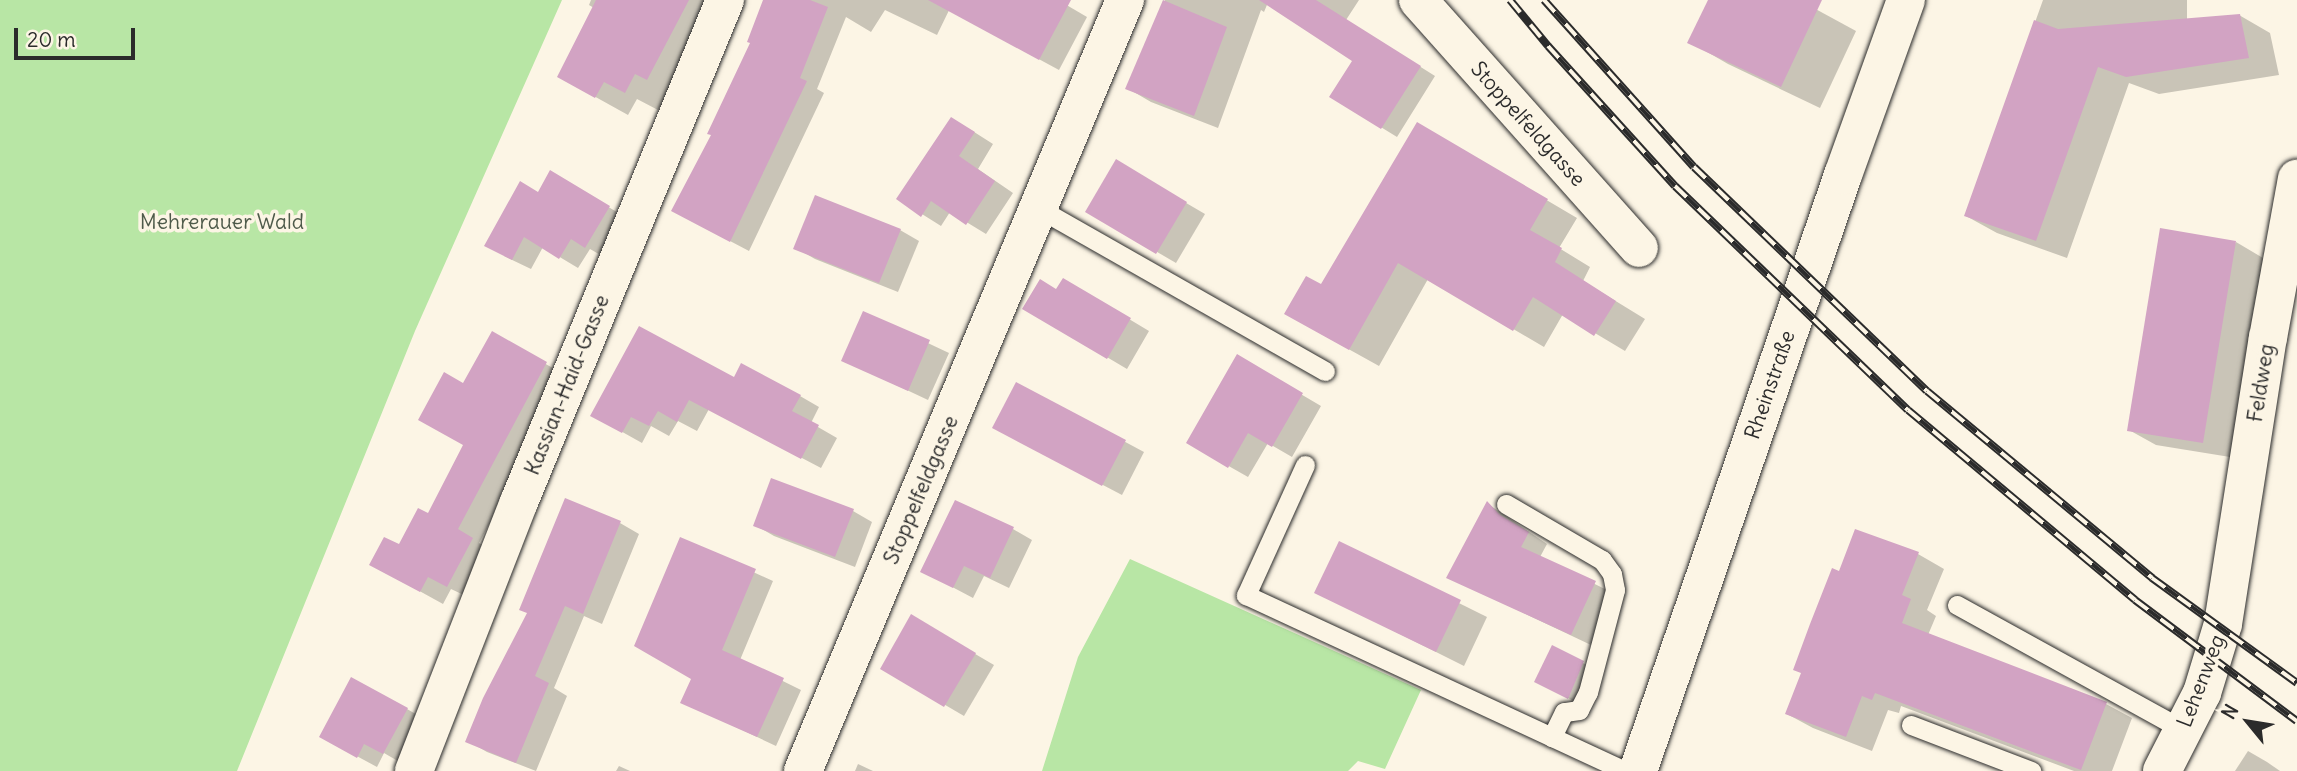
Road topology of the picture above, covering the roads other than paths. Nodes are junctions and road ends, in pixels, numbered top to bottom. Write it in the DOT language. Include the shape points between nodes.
graph roads {
  1 [pos="725,0"];
  2 [pos="1125,0"];
  3 [pos="1418,0"];
  4 [pos="1906,0"];
  5 [pos="2297,179"];
  6 [pos="1038,208"];
  7 [pos="1639,248"];
  8 [pos="1325,371"];
  9 [pos="1305,465"];
  10 [pos="1506,504"];
  11 [pos="2230,588"];
  12 [pos="1957,605"];
  13 [pos="1911,725"];
  14 [pos="2183,730"];
  15 [pos="1552,737"];
  16 [pos="414,771"];
  17 [pos="803,771"];
  18 [pos="1625,771"];
  19 [pos="1638,771"];
  20 [pos="2031,771"];
  21 [pos="2162,771"];
  1 -- 16 [label="street, Kassian-Haid-Gasse"];
  2 -- 6 [label="street, Stoppelfeldgasse"];
  3 -- 7 [label="street, Stoppelfeldgasse"];
  4 -- 19 [label="street, Rheinstraße"];
  5 -- 11 [label="street, Feldweg"];
  6 -- 8 [label="lane"];
  6 -- 17 [label="street, Stoppelfeldgasse"];
  9 -- 15 [label="lane" via="1246,595"];
  10 -- 15 [label="lane" via="1602,560 1612,574 1615,590 1588,692 1579,710 1564,712"];
  11 -- 14 [label="street, Lehenweg" via="2210,669"];
  12 -- 14 [label="lane"];
  13 -- 20 [label="lane"];
  14 -- 21 [label="street, Lehenweg"];
  15 -- 18 [label="lane"];
}
